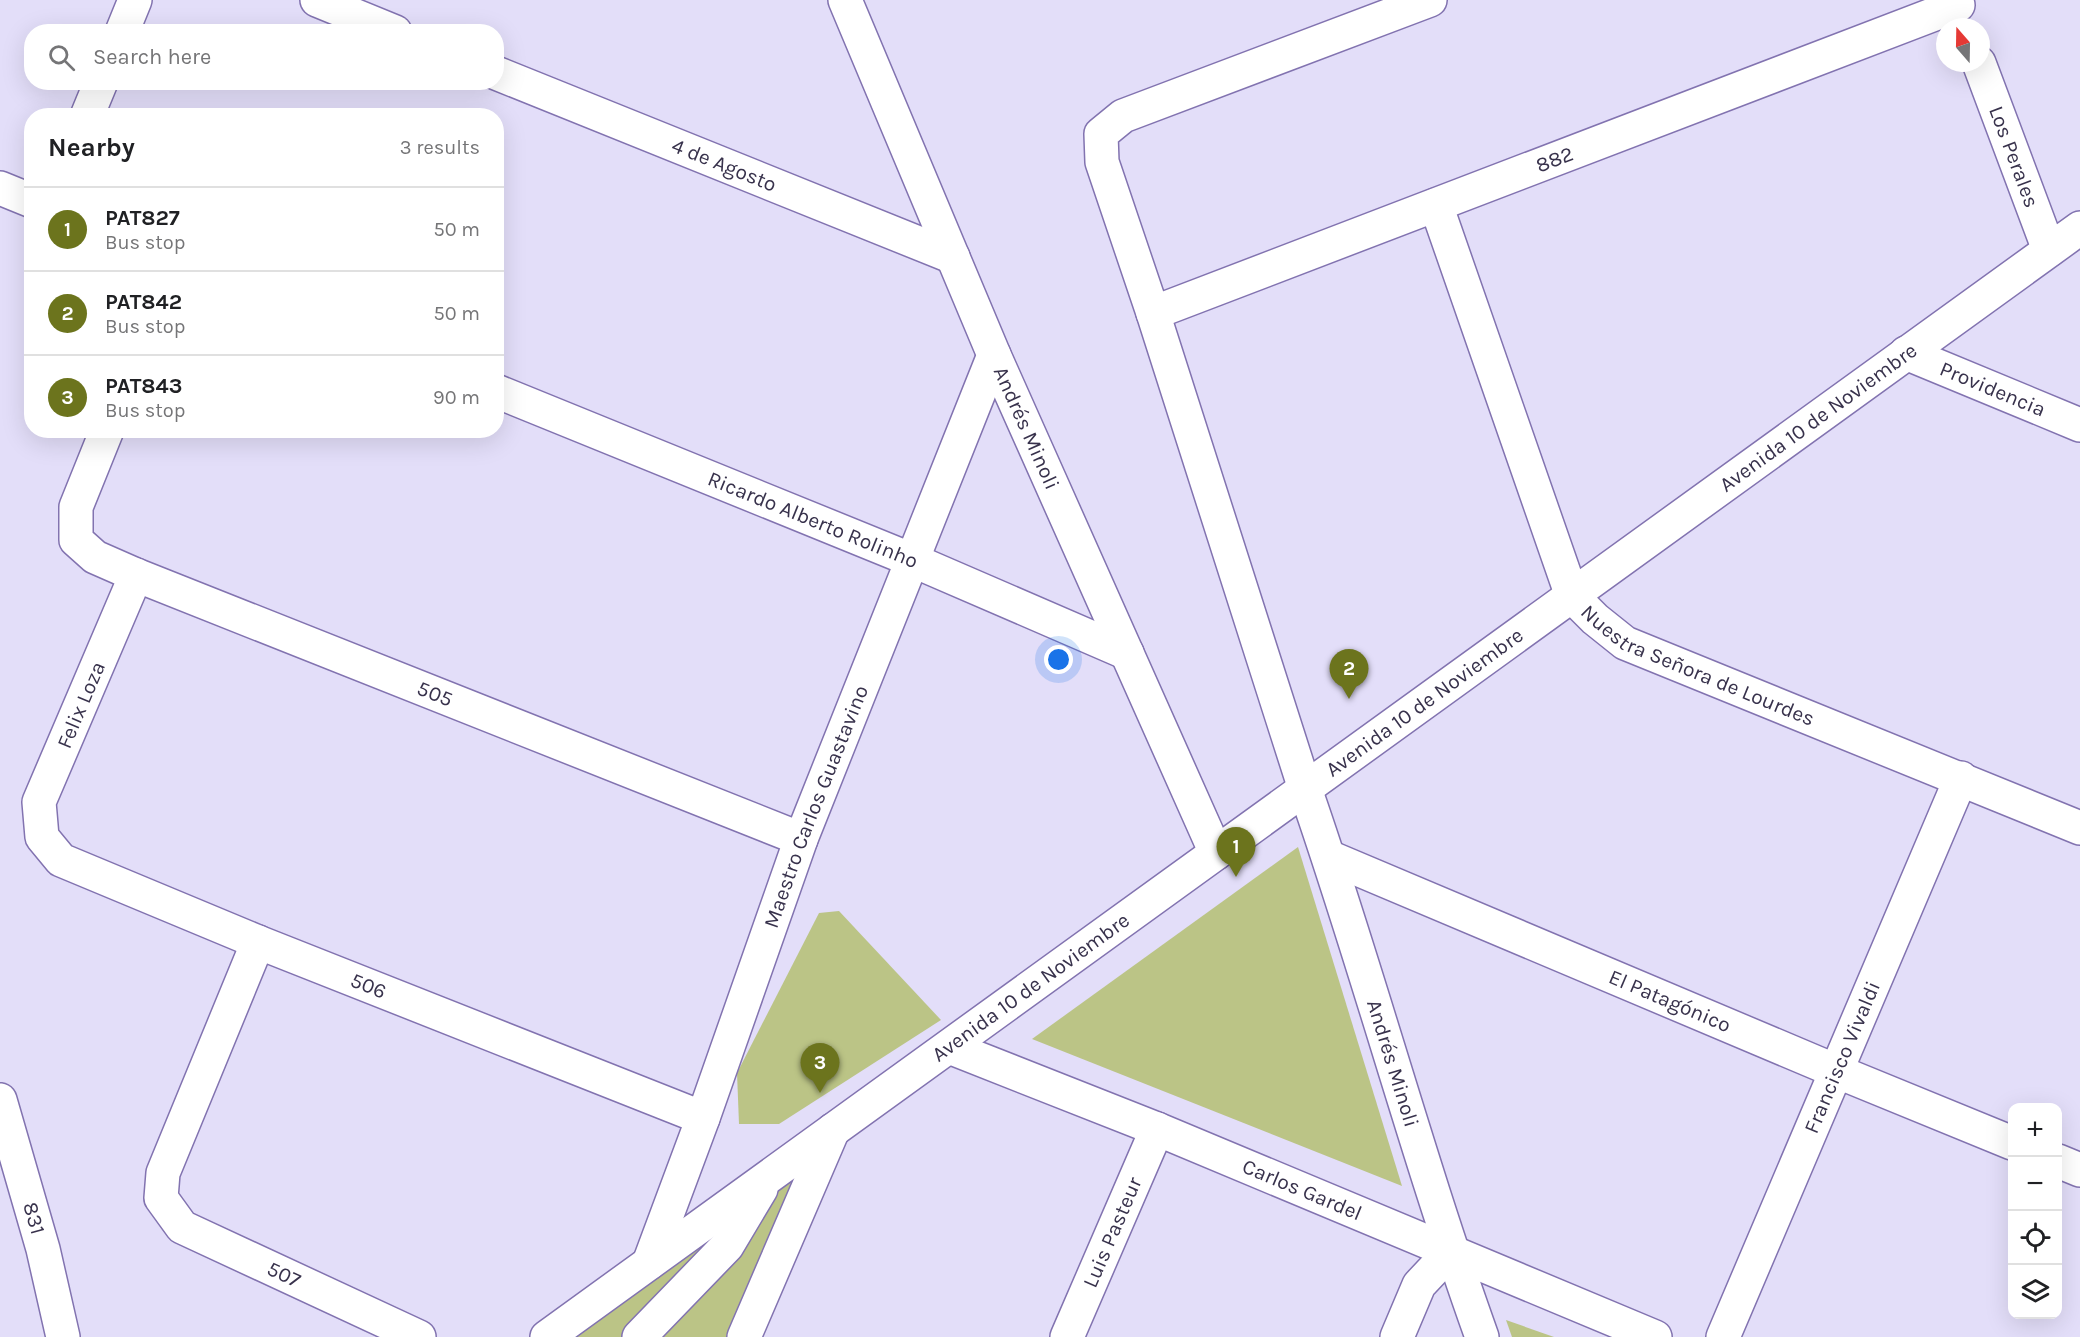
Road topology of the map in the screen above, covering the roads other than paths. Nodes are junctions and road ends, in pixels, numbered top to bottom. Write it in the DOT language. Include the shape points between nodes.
graph roads {
  1 [pos="135,0"];
  2 [pos="317,0"];
  3 [pos="845,0"];
  4 [pos="1430,0"];
  5 [pos="1960,11"];
  6 [pos="125,24"];
  7 [pos="376,24"];
  8 [pos="1982,72"];
  9 [pos="504,76"];
  10 [pos="98,90"];
  11 [pos="90,108"];
  12 [pos="0,188"];
  13 [pos="24,198"];
  14 [pos="1436,205"];
  15 [pos="2080,228"];
  16 [pos="2049,250"];
  17 [pos="953,257"];
  18 [pos="1153,313"];
  19 [pos="1906,353"];
  20 [pos="994,355"];
  21 [pos="504,394"];
  22 [pos="2080,425"];
  23 [pos="104,438"];
  24 [pos="912,560"];
  25 [pos="136,575"];
  26 [pos="1572,596"];
  27 [pos="1127,653"];
  28 [pos="1961,778"];
  29 [pos="1305,789"];
  30 [pos="2080,828"];
  31 [pos="42,837"];
  32 [pos="801,838"];
  33 [pos="1216,853"];
  34 [pos="1329,857"];
  35 [pos="258,942"];
  36 [pos="949,1047"];
  37 [pos="1836,1071"];
  38 [pos="1,1109"];
  39 [pos="703,1118"];
  40 [pos="1157,1129"];
  41 [pos="833,1130"];
  42 [pos="2008,1141"];
  43 [pos="2062,1163"];
  44 [pos="2080,1170"];
  45 [pos="768,1177"];
  46 [pos="1451,1251"];
  47 [pos="649,1263"];
  48 [pos="63,1337"];
  49 [pos="419,1337"];
  50 [pos="547,1337"];
  51 [pos="639,1337"];
  52 [pos="744,1337"];
  53 [pos="1067,1337"];
  54 [pos="1397,1337"];
  55 [pos="1482,1337"];
  56 [pos="1655,1337"];
  57 [pos="1723,1337"];
  1 -- 6 [label="street"];
  2 -- 7 [label="street"];
  3 -- 17 [label="street, Andrés Minoli"];
  4 -- 18 [label="street, Andrés Minoli" via="1123,116 1101,134 1102,162"];
  5 -- 14 [label="street, 882"];
  8 -- 16 [label="street, Los Perales"];
  9 -- 17 [label="street, 4 de Agosto"];
  10 -- 11 [label="street"];
  12 -- 13 [label="street"];
  14 -- 18 [label="street, 882"];
  14 -- 26 [label="street, Nuestra Señora de Lourdes"];
  15 -- 16 [label="street, Avenida 10 de Noviembre"];
  16 -- 19 [label="street, Avenida 10 de Noviembre"];
  17 -- 20 [label="street, Andrés Minoli"];
  18 -- 29 [label="street, Andrés Minoli"];
  19 -- 22 [label="street, Providencia"];
  19 -- 26 [label="street, Avenida 10 de Noviembre"];
  20 -- 24 [label="street, Maestro Carlos Guastavino"];
  20 -- 27 [label="street, Andrés Minoli"];
  21 -- 24 [label="street, Ricardo Alberto Rolinho"];
  23 -- 25 [label="street, 505" via="76,507 76,540 95,557"];
  24 -- 27 [label="street, Ricardo Alberto Rolinho"];
  24 -- 32 [label="street, Maestro Carlos Guastavino"];
  25 -- 31 [label="street, Felix Loza" via="39,802"];
  25 -- 32 [label="street, 505"];
  26 -- 28 [label="street, Nuestra Señora de Lourdes" via="1625,643"];
  26 -- 29 [label="street, Avenida 10 de Noviembre"];
  27 -- 33 [label="street, Andrés Minoli"];
  28 -- 30 [label="street, Nuestra Señora de Lourdes"];
  28 -- 37 [label="street, Francisco Vivaldi"];
  29 -- 33 [label="street, Avenida 10 de Noviembre"];
  29 -- 34 [label="street, Andrés Minoli"];
  31 -- 35 [label="street, 506" via="61,860"];
  32 -- 39 [label="street, Maestro Carlos Guastavino"];
  33 -- 36 [label="street, Avenida 10 de Noviembre"];
  34 -- 37 [label="street, El Patagónico"];
  34 -- 46 [label="street, Andrés Minoli"];
  35 -- 39 [label="street, 506"];
  35 -- 49 [label="street, 507" via="163,1173 161,1198 182,1227"];
  36 -- 40 [label="street, Carlos Gardel"];
  36 -- 41 [label="street, Avenida 10 de Noviembre"];
  37 -- 42 [label="street, El Patagónico"];
  37 -- 57 [label="street, Francisco Vivaldi"];
  38 -- 48 [label="street, 831" via="43,1249"];
  39 -- 47 [label="street, Maestro Carlos Guastavino"];
  40 -- 46 [label="street, Carlos Gardel"];
  40 -- 53 [label="street, Luis Pasteur"];
  41 -- 45 [label="street, Avenida 10 de Noviembre"];
  41 -- 52 [label="street"];
  43 -- 44 [label="street"];
  45 -- 47 [label="street, Avenida 10 de Noviembre"];
  45 -- 51 [label="street, Avenida 10 de Noviembre" via="727,1246"];
  46 -- 54 [label="street" via="1419,1285"];
  46 -- 55 [label="street, Andrés Minoli"];
  46 -- 56 [label="street, Carlos Gardel"];
  47 -- 50 [label="street, Avenida 10 de Noviembre"];
}
